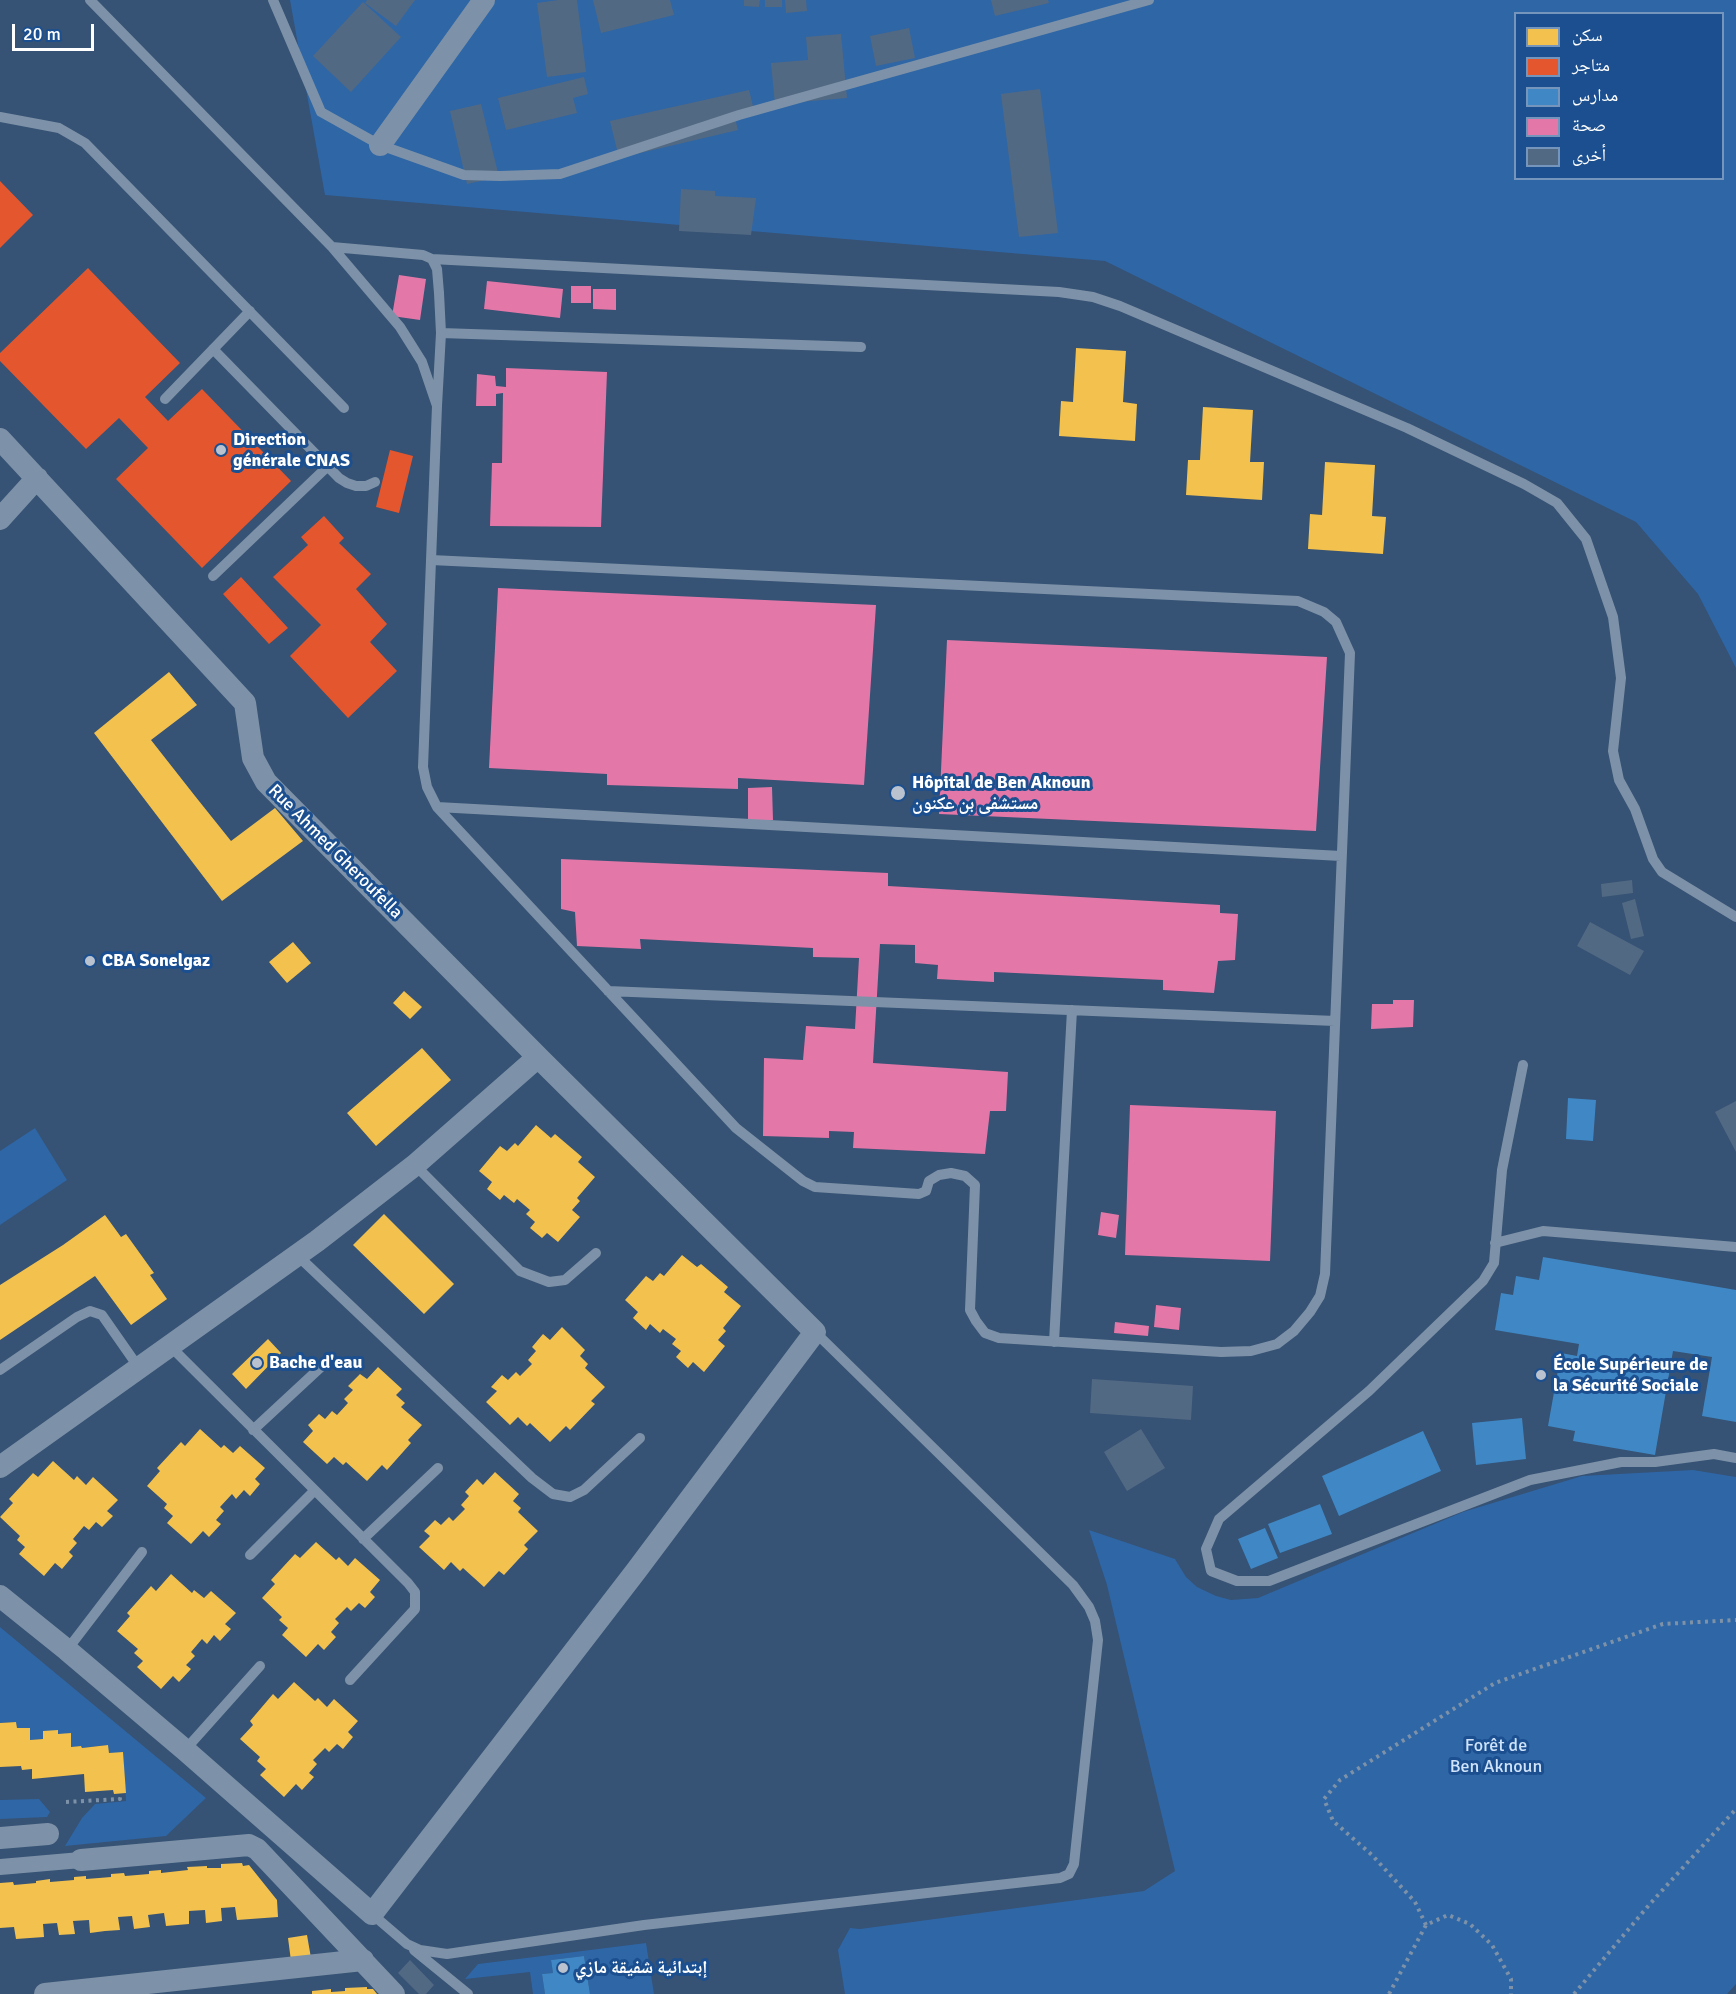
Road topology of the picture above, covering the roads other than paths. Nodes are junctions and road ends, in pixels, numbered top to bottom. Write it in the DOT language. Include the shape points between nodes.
graph roads {
  1 [pos="90,0"];
  2 [pos="273,0"];
  3 [pos="484,0"];
  4 [pos="1149,0"];
  5 [pos="0,117"];
  6 [pos="380,145"];
  7 [pos="332,247"];
  8 [pos="432,259"];
  9 [pos="250,311"];
  10 [pos="441,333"];
  11 [pos="861,347"];
  12 [pos="213,349"];
  13 [pos="165,399"];
  14 [pos="437,406"];
  15 [pos="344,408"];
  16 [pos="0,439"];
  17 [pos="328,466"];
  18 [pos="37,478"];
  19 [pos="375,482"];
  20 [pos="0,519"];
  21 [pos="431,560"];
  22 [pos="213,576"];
  23 [pos="436,807"];
  24 [pos="1341,856"];
  25 [pos="1736,917"];
  26 [pos="608,991"];
  27 [pos="1072,1010"];
  28 [pos="1335,1021"];
  29 [pos="538,1057"];
  30 [pos="1523,1065"];
  31 [pos="415,1165"];
  32 [pos="1495,1243"];
  33 [pos="1736,1247"];
  34 [pos="596,1253"];
  35 [pos="297,1255"];
  36 [pos="815,1332"];
  37 [pos="1054,1342"];
  38 [pos="170,1346"];
  39 [pos="322,1366"];
  40 [pos="139,1368"];
  41 [pos="0,1370"];
  42 [pos="253,1431"];
  43 [pos="640,1438"];
  44 [pos="1736,1458"];
  45 [pos="0,1467"];
  46 [pos="438,1468"];
  47 [pos="314,1491"];
  48 [pos="363,1539"];
  49 [pos="142,1552"];
  50 [pos="250,1555"];
  51 [pos="0,1596"];
  52 [pos="66,1650"];
  53 [pos="260,1666"];
  54 [pos="350,1680"];
  55 [pos="185,1750"];
  56 [pos="48,1834"];
  57 [pos="0,1838"];
  58 [pos="81,1860"];
  59 [pos="0,1867"];
  60 [pos="372,1914"];
  61 [pos="407,1944"];
  62 [pos="363,1960"];
  63 [pos="45,1994"];
  64 [pos="394,1994"];
  65 [pos="468,1994"];
  1 -- 7 [label="lane"];
  2 -- 6 [label="lane" via="321,112"];
  3 -- 6 [label="street"];
  4 -- 6 [label="lane" via="740,115 560,174 464,175"];
  5 -- 9 [label="lane" via="59,128 85,143"];
  7 -- 8 [label="lane"];
  7 -- 14 [label="lane" via="400,327 422,362"];
  8 -- 10 [label="lane" via="437,269"];
  8 -- 25 [label="lane" via="1059,292 1093,297 1407,428 1524,484 1557,503 1586,539 1598,572 1613,618 1621,678 1613,751 1619,780 1635,809 1653,859 1662,872"];
  9 -- 12 [label="lane"];
  9 -- 15 [label="lane"];
  10 -- 11 [label="lane"];
  10 -- 14 [label="lane"];
  12 -- 13 [label="lane"];
  12 -- 17 [label="lane"];
  14 -- 21 [label="lane"];
  16 -- 18 [label="street, Rue Ahmed Gheroufella"];
  17 -- 19 [label="lane" via="347,483 366,486"];
  17 -- 22 [label="lane"];
  18 -- 20 [label="street"];
  18 -- 29 [label="street, Rue Ahmed Gheroufella" via="245,704 253,758 266,783"];
  21 -- 23 [label="lane" via="423,767"];
  21 -- 24 [label="lane" via="1298,601 1336,622 1350,653"];
  23 -- 24 [label="lane"];
  23 -- 26 [label="lane"];
  24 -- 28 [label="lane"];
  26 -- 27 [label="lane"];
  26 -- 37 [label="lane" via="736,1128 803,1181 815,1187 919,1194 939,1175 965,1176 975,1185 970,1310 985,1333 999,1338"];
  27 -- 28 [label="lane"];
  27 -- 37 [label="lane"];
  28 -- 37 [label="lane" via="1325,1274 1320,1296 1294,1331 1276,1344 1251,1351"];
  29 -- 31 [label="street"];
  29 -- 36 [label="street, Rue Ahmed Gheroufella"];
  30 -- 32 [label="lane" via="1502,1170"];
  31 -- 34 [label="lane" via="520,1271 549,1282 565,1280"];
  31 -- 35 [label="street"];
  32 -- 33 [label="lane" via="1543,1231"];
  32 -- 44 [label="lane" via="1494,1263 1483,1281 1369,1391 1219,1519 1206,1549 1211,1571 1237,1581 1269,1581 1530,1480 1621,1462 1714,1454"];
  35 -- 38 [label="street"];
  35 -- 43 [label="lane" via="553,1494 570,1497 584,1490"];
  36 -- 60 [label="street"];
  36 -- 61 [label="lane" via="1073,1585 1089,1607 1098,1640 1074,1864 1069,1874 645,1925 447,1954 426,1952"];
  38 -- 40 [label="street"];
  38 -- 42 [label="lane"];
  39 -- 42 [label="lane"];
  40 -- 41 [label="lane" via="102,1315 90,1311"];
  40 -- 45 [label="street"];
  42 -- 47 [label="lane"];
  46 -- 48 [label="lane"];
  47 -- 48 [label="lane"];
  47 -- 50 [label="lane"];
  48 -- 54 [label="lane" via="408,1583 415,1593 415,1609"];
  49 -- 52 [label="lane"];
  51 -- 52 [label="street"];
  52 -- 55 [label="street"];
  53 -- 55 [label="lane"];
  55 -- 60 [label="street"];
  56 -- 57 [label="street"];
  58 -- 59 [label="street"];
  58 -- 62 [label="street" via="249,1845"];
  60 -- 61 [label="lane"];
  61 -- 65 [label="lane"];
  62 -- 63 [label="street"];
  62 -- 64 [label="street"];
}
